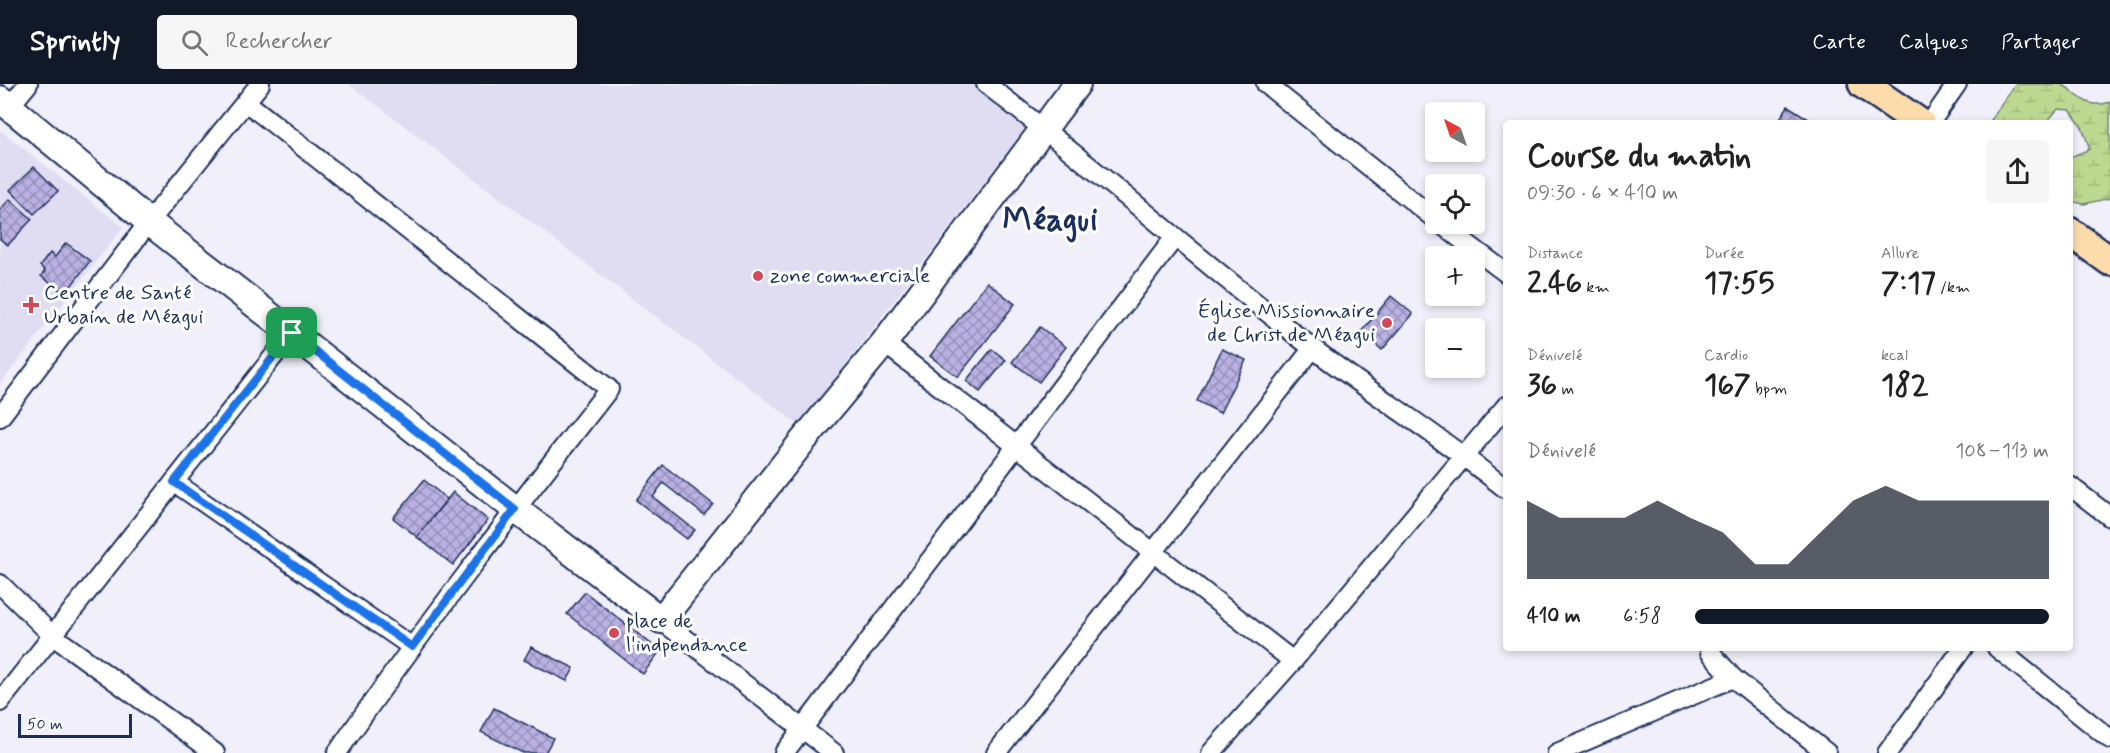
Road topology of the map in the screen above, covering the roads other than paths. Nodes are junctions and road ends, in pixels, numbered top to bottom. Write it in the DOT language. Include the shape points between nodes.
graph roads {
  1 [pos="27,84"];
  2 [pos="260,84"];
  3 [pos="986,84"];
  4 [pos="1077,84"];
  5 [pos="1266,84"];
  6 [pos="1863,84"];
  7 [pos="1957,84"];
  8 [pos="246,102"];
  9 [pos="5,103"];
  10 [pos="1916,120"];
  11 [pos="1932,120"];
  12 [pos="1043,128"];
  13 [pos="1425,211"];
  14 [pos="149,222"];
  15 [pos="1454,234"];
  16 [pos="2073,234"];
  17 [pos="1175,237"];
  18 [pos="2110,261"];
  19 [pos="1503,271"];
  20 [pos="292,333"];
  21 [pos="884,343"];
  22 [pos="1313,348"];
  23 [pos="1503,410"];
  24 [pos="0,417"];
  25 [pos="1016,447"];
  26 [pos="1464,455"];
  27 [pos="174,482"];
  28 [pos="1503,487"];
  29 [pos="2073,488"];
  30 [pos="515,509"];
  31 [pos="2110,517"];
  32 [pos="1153,551"];
  33 [pos="0,584"];
  34 [pos="661,620"];
  35 [pos="53,636"];
  36 [pos="412,647"];
  37 [pos="1712,651"];
  38 [pos="1961,651"];
  39 [pos="2001,651"];
  40 [pos="1293,661"];
  41 [pos="1733,678"];
  42 [pos="0,702"];
  43 [pos="802,729"];
  44 [pos="2110,739"];
  45 [pos="215,753"];
  46 [pos="337,753"];
  47 [pos="784,753"];
  48 [pos="834,753"];
  49 [pos="996,753"];
  50 [pos="1211,753"];
  51 [pos="1557,753"];
  52 [pos="1827,753"];
  53 [pos="1887,753"];
  1 -- 9 [label="street"];
  2 -- 8 [label="street"];
  3 -- 12 [label="street"];
  4 -- 12 [label="street"];
  5 -- 13 [label="street"];
  6 -- 10 [label="main road"];
  7 -- 11 [label="street"];
  8 -- 14 [label="street"];
  8 -- 30 [label="street" via="609,389"];
  9 -- 14 [label="street"];
  12 -- 17 [label="street"];
  12 -- 21 [label="street"];
  14 -- 20 [label="street"];
  14 -- 24 [label="street"];
  15 -- 19 [label="street"];
  16 -- 18 [label="main road"];
  17 -- 22 [label="street"];
  17 -- 25 [label="street"];
  20 -- 27 [label="street"];
  20 -- 30 [label="street"];
  21 -- 25 [label="street"];
  21 -- 34 [label="street"];
  22 -- 26 [label="street"];
  22 -- 32 [label="street"];
  23 -- 26 [label="street"];
  25 -- 32 [label="street"];
  25 -- 43 [label="street"];
  26 -- 28 [label="street"];
  26 -- 40 [label="street"];
  27 -- 35 [label="street"];
  27 -- 36 [label="street"];
  29 -- 31 [label="street"];
  30 -- 34 [label="street"];
  30 -- 36 [label="street"];
  32 -- 40 [label="street"];
  32 -- 49 [label="street"];
  33 -- 35 [label="street"];
  34 -- 43 [label="street"];
  35 -- 42 [label="street"];
  35 -- 45 [label="street"];
  36 -- 46 [label="street"];
  37 -- 41 [label="street"];
  38 -- 53 [label="street"];
  39 -- 44 [label="street"];
  40 -- 50 [label="street"];
  41 -- 51 [label="street"];
  41 -- 52 [label="street"];
  43 -- 47 [label="street"];
  43 -- 48 [label="street"];
}
